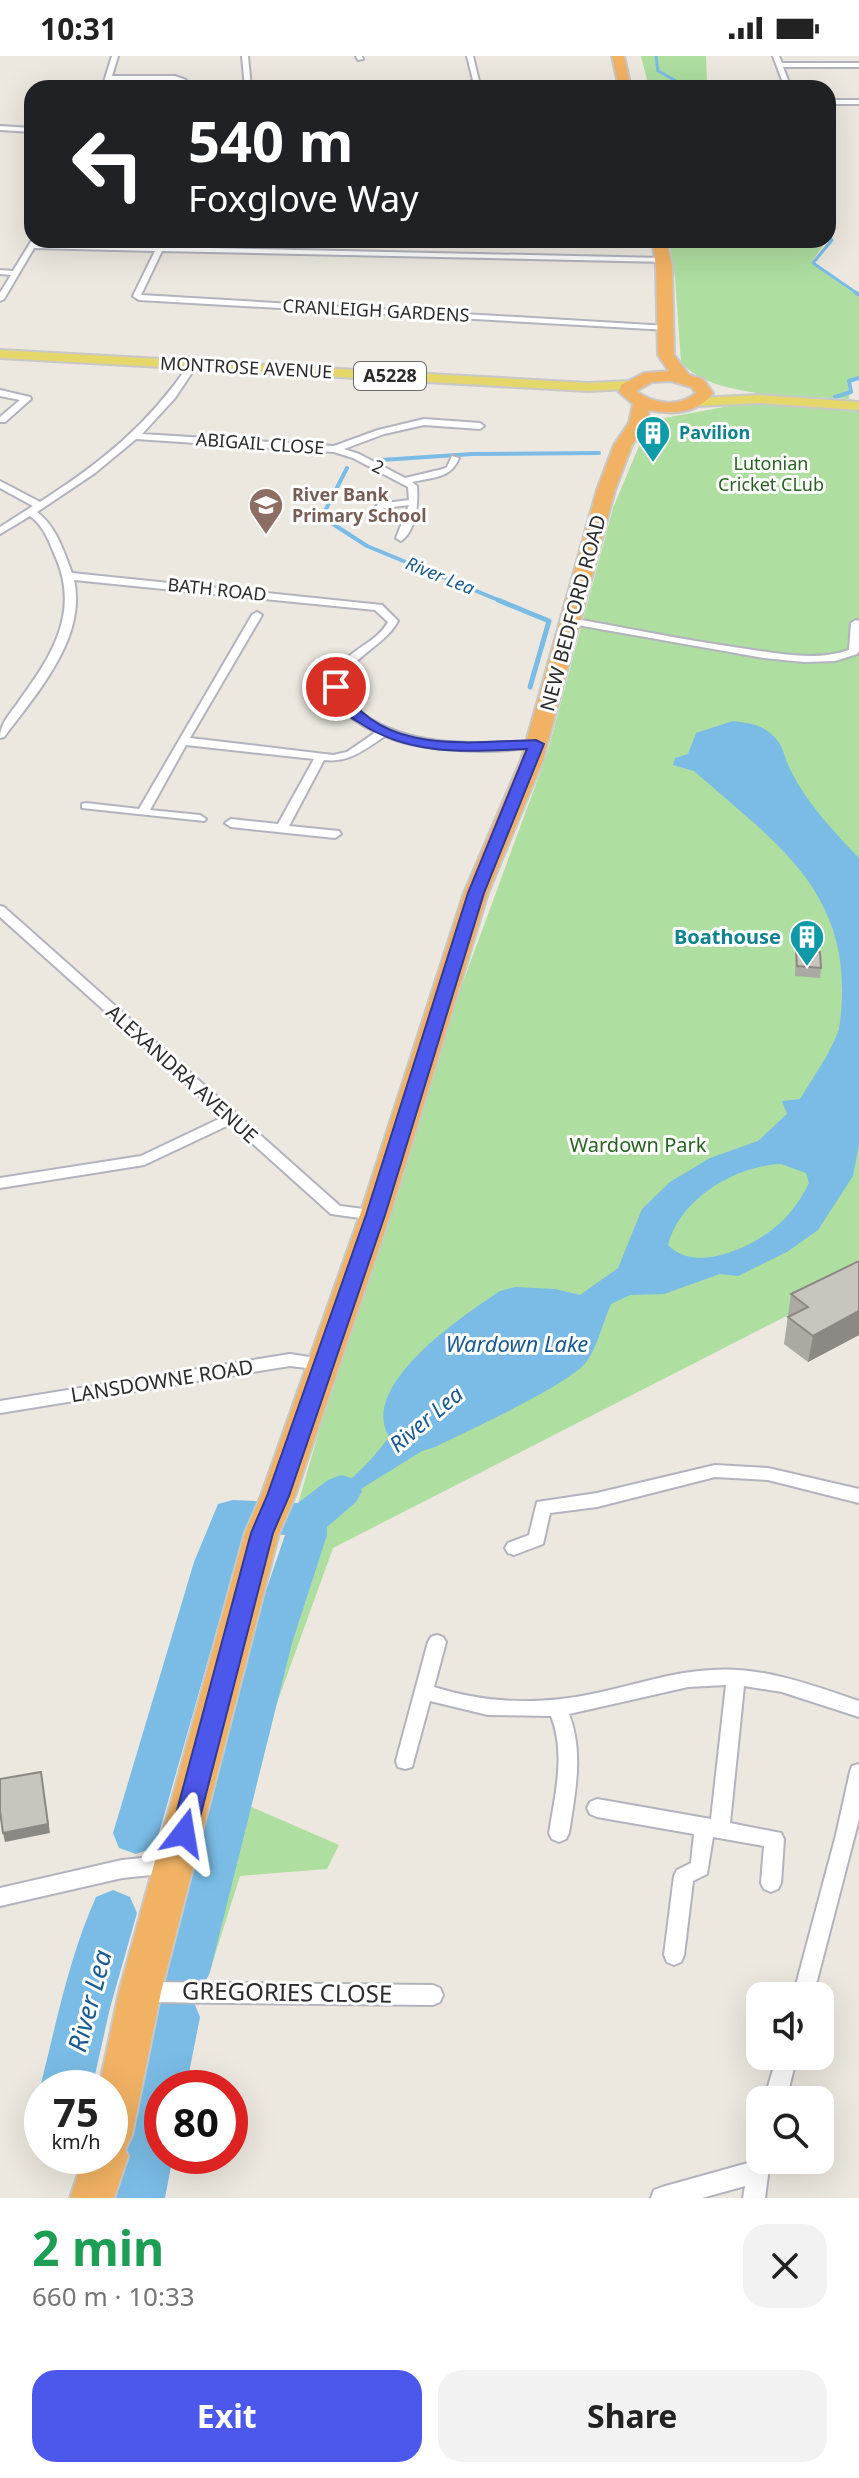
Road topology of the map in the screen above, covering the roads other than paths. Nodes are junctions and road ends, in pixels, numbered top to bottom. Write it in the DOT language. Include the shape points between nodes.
graph roads {
  1 [pos="115,56"];
  2 [pos="245,56"];
  3 [pos="470,56"];
  4 [pos="618,56"];
  5 [pos="776,56"];
  6 [pos="778,65"];
  7 [pos="859,65"];
  8 [pos="108,78"];
  9 [pos="183,80"];
  10 [pos="247,80"];
  11 [pos="476,80"];
  12 [pos="623,80"];
  13 [pos="785,80"];
  14 [pos="836,102"];
  15 [pos="859,102"];
  16 [pos="0,128"];
  17 [pos="24,130"];
  18 [pos="30,248"];
  19 [pos="159,248"];
  20 [pos="278,248"];
  21 [pos="511,248"];
  22 [pos="661,248"];
  23 [pos="511,256"];
  24 [pos="663,260"];
  25 [pos="0,272"];
  26 [pos="16,273"];
  27 [pos="0,299"];
  28 [pos="668,328"];
  29 [pos="0,354"];
  30 [pos="666,355"];
  31 [pos="193,365"];
  32 [pos="690,380"];
  33 [pos="0,393"];
  34 [pos="636,397"];
  35 [pos="760,399"];
  36 [pos="688,404"];
  37 [pos="859,406"];
  38 [pos="2,420"];
  39 [pos="480,426"];
  40 [pos="132,436"];
  41 [pos="335,449"];
  42 [pos="455,458"];
  43 [pos="405,481"];
  44 [pos="0,484"];
  45 [pos="429,492"];
  46 [pos="412,497"];
  47 [pos="36,510"];
  48 [pos="377,512"];
  49 [pos="0,531"];
  50 [pos="401,538"];
  51 [pos="68,576"];
  52 [pos="257,615"];
  53 [pos="570,621"];
  54 [pos="856,623"];
  55 [pos="383,732"];
  56 [pos="0,735"];
  57 [pos="183,741"];
  58 [pos="536,744"];
  59 [pos="320,758"];
  60 [pos="86,806"];
  61 [pos="143,813"];
  62 [pos="200,819"];
  63 [pos="231,823"];
  64 [pos="282,828"];
  65 [pos="335,834"];
  66 [pos="0,910"];
  67 [pos="232,1118"];
  68 [pos="0,1183"];
  69 [pos="375,1215"];
  70 [pos="323,1364"];
  71 [pos="0,1407"];
  72 [pos="859,1496"];
  73 [pos="514,1548"];
  74 [pos="437,1642"];
  75 [pos="736,1677"];
  76 [pos="423,1691"];
  77 [pos="557,1708"];
  78 [pos="859,1709"];
  79 [pos="405,1761"];
  80 [pos="859,1772"];
  81 [pos="597,1808"];
  82 [pos="712,1827"];
  83 [pos="559,1833"];
  84 [pos="853,1838"];
  85 [pos="176,1864"];
  86 [pos="771,1883"];
  87 [pos="0,1897"];
  88 [pos="674,1955"];
  89 [pos="807,1982"];
  90 [pos="140,1992"];
  91 [pos="433,1995"];
  92 [pos="124,2070"];
  93 [pos="746,2169"];
  94 [pos="100,2174"];
  95 [pos="757,2174"];
  96 [pos="92,2198"];
  97 [pos="662,2198"];
  98 [pos="754,2198"];
  1 -- 8 [label="street"];
  2 -- 10 [label="street"];
  3 -- 11 [label="street"];
  4 -- 12 [label="highway"];
  5 -- 6 [label="street"];
  6 -- 7 [label="street"];
  6 -- 13 [label="street"];
  8 -- 9 [label="street"];
  14 -- 15 [label="street"];
  16 -- 17 [label="street"];
  18 -- 26 [label="street"];
  19 -- 28 [label="street, CRANLEIGH GARDENS" via="137,296"];
  20 -- 23 [label="street"];
  21 -- 23 [label="street"];
  22 -- 24 [label="highway"];
  23 -- 24 [label="street"];
  24 -- 28 [label="highway"];
  25 -- 26 [label="street"];
  26 -- 27 [label="street"];
  28 -- 30 [label="highway"];
  29 -- 31 [label="main road, MONTROSE AVENUE / A5228"];
  30 -- 32 [label="highway"];
  30 -- 34 [label="highway, NEW BEDFORD ROAD"];
  31 -- 34 [label="main road, MONTROSE AVENUE / A5228" via="588,387"];
  31 -- 40 [label="street" via="171,397"];
  32 -- 34 [label="highway" via="661,376"];
  32 -- 35 [label="main road"];
  32 -- 36 [label="highway" via="705,393"];
  33 -- 38 [label="street" via="27,399"];
  34 -- 36 [label="highway"];
  34 -- 53 [label="highway, NEW BEDFORD ROAD"];
  35 -- 36 [label="main road"];
  35 -- 37 [label="main road"];
  39 -- 41 [label="street, ABIGAIL CLOSE" via="424,422"];
  40 -- 41 [label="street, ABIGAIL CLOSE"];
  40 -- 47 [label="street"];
  41 -- 43 [label="street, 2"];
  42 -- 43 [label="street" via="446,471"];
  43 -- 46 [label="street, 2"];
  44 -- 47 [label="street"];
  45 -- 46 [label="street"];
  46 -- 48 [label="street"];
  46 -- 50 [label="street" via="414,509"];
  47 -- 49 [label="street"];
  47 -- 51 [label="street"];
  51 -- 55 [label="street, BATH ROAD" via="367,605 387,612 393,621 389,632 354,655 336,687 340,700"];
  51 -- 56 [label="street" via="72,596 65,627 38,681"];
  52 -- 57 [label="street"];
  53 -- 54 [label="street" via="807,659 842,659 853,653"];
  53 -- 58 [label="highway, NEW BEDFORD ROAD"];
  55 -- 58 [label="street" via="445,747"];
  55 -- 59 [label="street" via="350,755"];
  57 -- 59 [label="street"];
  57 -- 61 [label="street"];
  58 -- 69 [label="highway, NEW BEDFORD ROAD" via="476,893"];
  59 -- 64 [label="street"];
  60 -- 61 [label="street"];
  61 -- 62 [label="street"];
  63 -- 64 [label="street"];
  64 -- 65 [label="street"];
  66 -- 67 [label="street, ALEXANDRA AVENUE"];
  67 -- 68 [label="street" via="144,1160"];
  67 -- 69 [label="street, ALEXANDRA AVENUE" via="336,1210"];
  69 -- 70 [label="highway, NEW BEDFORD ROAD"];
  70 -- 71 [label="street, LANSDOWNE ROAD" via="290,1360"];
  70 -- 85 [label="highway, NEW BEDFORD ROAD" via="262,1533"];
  72 -- 73 [label="street" via="739,1470 715,1471 597,1500 543,1507 537,1539"];
  74 -- 76 [label="street"];
  75 -- 77 [label="street" via="665,1682"];
  75 -- 78 [label="street"];
  75 -- 82 [label="street"];
  76 -- 77 [label="street" via="480,1706"];
  76 -- 79 [label="street"];
  77 -- 83 [label="street" via="566,1725 570,1758"];
  80 -- 84 [label="street"];
  81 -- 82 [label="street"];
  82 -- 86 [label="street" via="774,1839"];
  82 -- 88 [label="street" via="700,1868 684,1876"];
  84 -- 89 [label="street"];
  85 -- 87 [label="street" via="122,1869"];
  85 -- 90 [label="highway, NEW BEDFORD ROAD"];
  90 -- 91 [label="street, GREGORIES CLOSE"];
  90 -- 92 [label="highway, NEW BEDFORD ROAD"];
  93 -- 97 [label="street"];
  94 -- 96 [label="highway"];
  95 -- 98 [label="street"];
}
